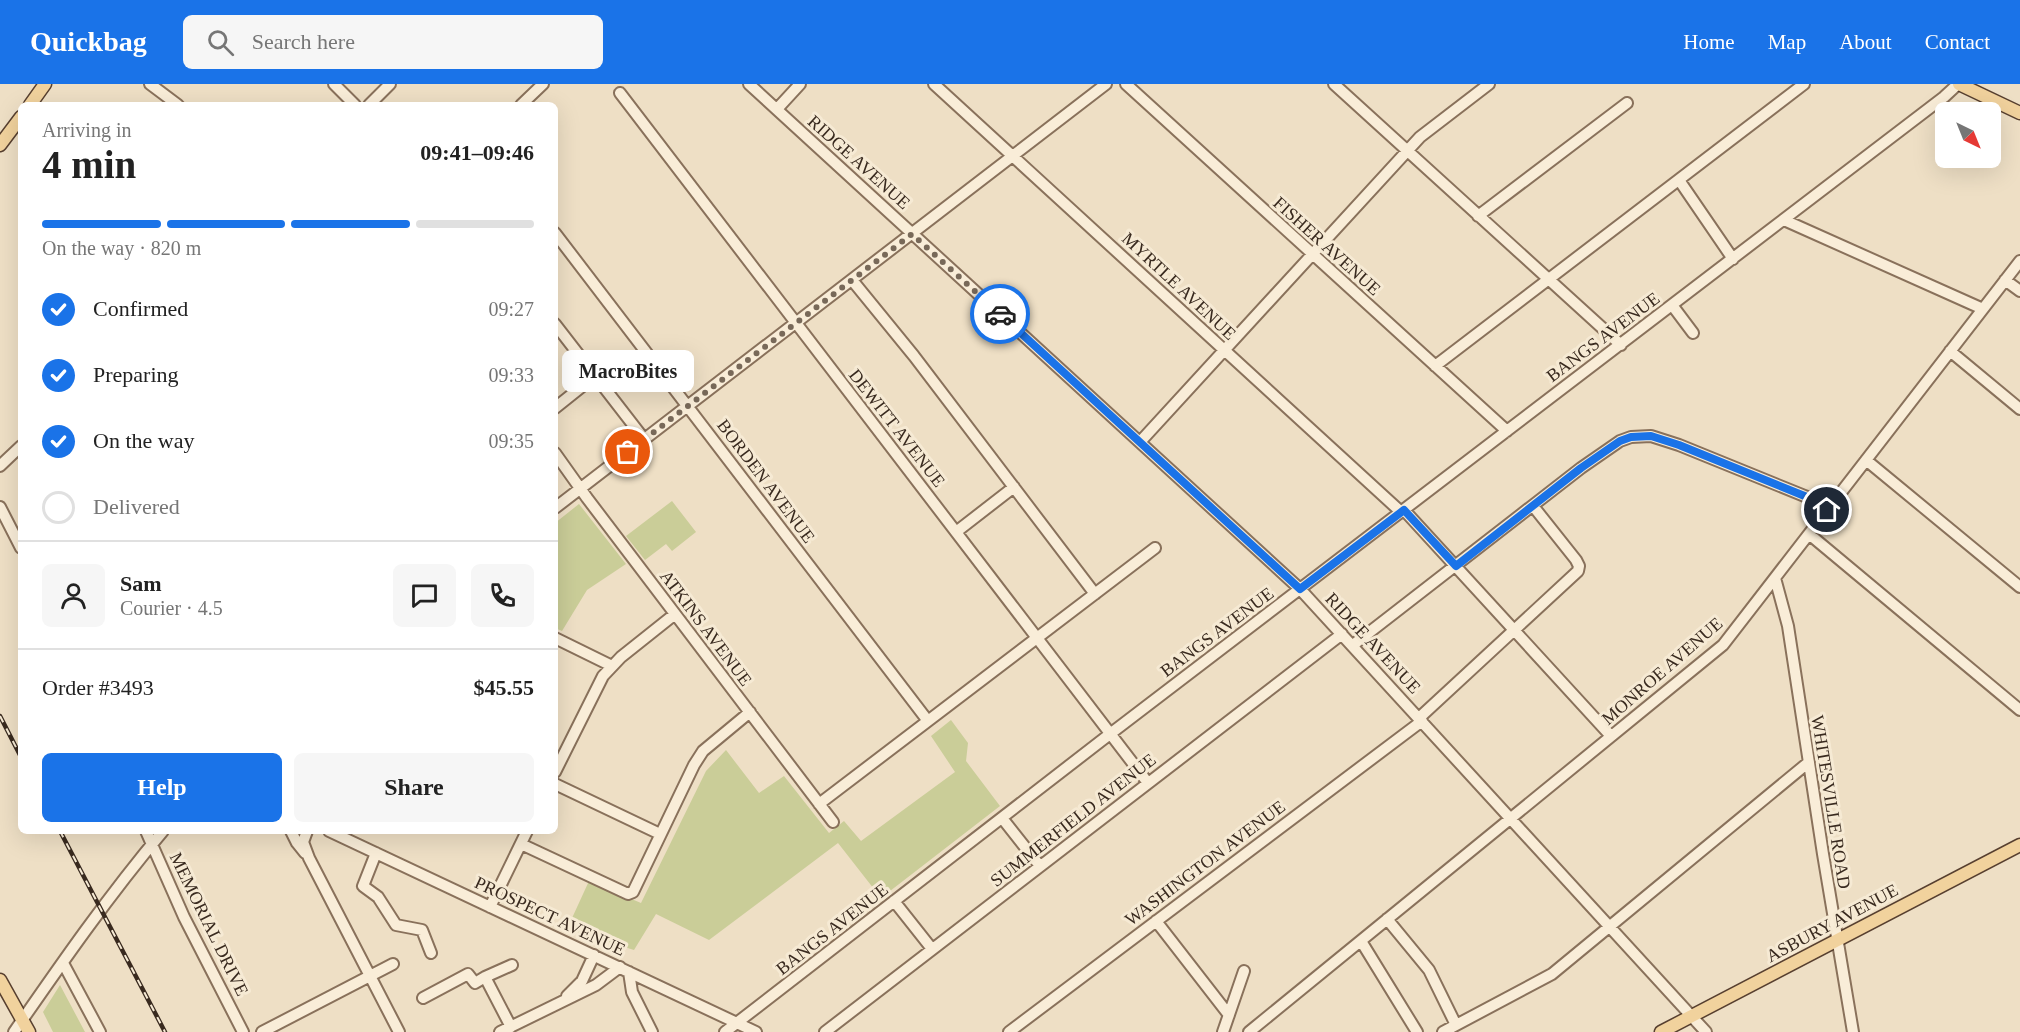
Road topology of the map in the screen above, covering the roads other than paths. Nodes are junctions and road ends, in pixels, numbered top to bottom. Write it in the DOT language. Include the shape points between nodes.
graph roads {
  1 [pos="45,84"];
  2 [pos="150,84"];
  3 [pos="334,84"];
  4 [pos="390,84"];
  5 [pos="543,84"];
  6 [pos="749,84"];
  7 [pos="800,84"];
  8 [pos="934,84"];
  9 [pos="1106,84"];
  10 [pos="1126,84"];
  11 [pos="1334,84"];
  12 [pos="1489,84"];
  13 [pos="1804,84"];
  14 [pos="1959,84"];
  15 [pos="620,93"];
  16 [pos="32,102"];
  17 [pos="174,102"];
  18 [pos="352,102"];
  19 [pos="372,102"];
  20 [pos="524,102"];
  21 [pos="1627,104"];
  22 [pos="777,110"];
  23 [pos="2020,113"];
  24 [pos="18,121"];
  25 [pos="0,145"];
  26 [pos="1406,151"];
  27 [pos="1013,156"];
  28 [pos="1679,180"];
  29 [pos="1478,216"];
  30 [pos="1784,220"];
  31 [pos="912,234"];
  32 [pos="558,237"];
  33 [pos="1311,254"];
  34 [pos="1733,259"];
  35 [pos="2020,261"];
  36 [pos="1549,279"];
  37 [pos="852,280"];
  38 [pos="2005,280"];
  39 [pos="2020,291"];
  40 [pos="1672,305"];
  41 [pos="1983,309"];
  42 [pos="796,323"];
  43 [pos="558,328"];
  44 [pos="1693,333"];
  45 [pos="1621,345"];
  46 [pos="1224,350"];
  47 [pos="1950,351"];
  48 [pos="1435,366"];
  49 [pos="595,376"];
  50 [pos="558,406"];
  51 [pos="688,406"];
  52 [pos="2020,410"];
  53 [pos="1507,432"];
  54 [pos="644,440"];
  55 [pos="1140,442"];
  56 [pos="18,449"];
  57 [pos="558,457"];
  58 [pos="1866,460"];
  59 [pos="0,466"];
  60 [pos="1014,487"];
  61 [pos="580,488"];
  62 [pos="558,505"];
  63 [pos="1533,506"];
  64 [pos="0,507"];
  65 [pos="1827,510"];
  66 [pos="1403,511"];
  67 [pos="956,532"];
  68 [pos="1809,534"];
  69 [pos="18,542"];
  70 [pos="1155,548"];
  71 [pos="1456,566"];
  72 [pos="1775,578"];
  73 [pos="2020,587"];
  74 [pos="1300,589"];
  75 [pos="1095,594"];
  76 [pos="675,614"];
  77 [pos="1515,631"];
  78 [pos="1342,634"];
  79 [pos="1036,638"];
  80 [pos="558,639"];
  81 [pos="1353,645"];
  82 [pos="612,666"];
  83 [pos="2020,710"];
  84 [pos="750,712"];
  85 [pos="1420,719"];
  86 [pos="928,721"];
  87 [pos="1110,734"];
  88 [pos="1611,736"];
  89 [pos="1809,762"];
  90 [pos="558,766"];
  91 [pos="1148,783"];
  92 [pos="558,785"];
  93 [pos="819,804"];
  94 [pos="1002,818"];
  95 [pos="1511,818"];
  96 [pos="833,822"];
  97 [pos="147,834"];
  98 [pos="160,834"];
  99 [pos="292,834"];
  100 [pos="306,834"];
  101 [pos="335,834"];
  102 [pos="526,834"];
  103 [pos="660,834"];
  104 [pos="152,844"];
  105 [pos="521,844"];
  106 [pos="2020,845"];
  107 [pos="376,853"];
  108 [pos="309,858"];
  109 [pos="1040,866"];
  110 [pos="894,901"];
  111 [pos="490,907"];
  112 [pos="1387,919"];
  113 [pos="1156,921"];
  114 [pos="1610,926"];
  115 [pos="1837,940"];
  116 [pos="1360,941"];
  117 [pos="932,950"];
  118 [pos="431,953"];
  119 [pos="594,955"];
  120 [pos="63,963"];
  121 [pos="393,964"];
  122 [pos="512,965"];
  123 [pos="625,969"];
  124 [pos="1244,971"];
  125 [pos="370,976"];
  126 [pos="485,977"];
  127 [pos="0,980"];
  128 [pos="423,998"];
  129 [pos="557,1005"];
  130 [pos="1229,1015"];
  131 [pos="1692,1016"];
  132 [pos="22,1020"];
  133 [pos="737,1023"];
  134 [pos="1456,1025"];
  135 [pos="511,1027"];
  136 [pos="14,1032"];
  137 [pos="29,1032"];
  138 [pos="100,1032"];
  139 [pos="243,1032"];
  140 [pos="262,1032"];
  141 [pos="399,1032"];
  142 [pos="500,1032"];
  143 [pos="652,1032"];
  144 [pos="725,1032"];
  145 [pos="756,1032"];
  146 [pos="825,1032"];
  147 [pos="1009,1032"];
  148 [pos="1223,1032"];
  149 [pos="1249,1032"];
  150 [pos="1418,1032"];
  151 [pos="1443,1032"];
  152 [pos="1661,1032"];
  153 [pos="1706,1032"];
  154 [pos="1853,1032"];
  1 -- 16 [label="main road"];
  2 -- 17 [label="street"];
  3 -- 18 [label="street"];
  4 -- 19 [label="street"];
  5 -- 20 [label="street"];
  6 -- 22 [label="street, RIDGE AVENUE"];
  7 -- 22 [label="street"];
  8 -- 27 [label="street, MYRTLE AVENUE"];
  9 -- 27 [label="street"];
  10 -- 33 [label="street, FISHER AVENUE"];
  11 -- 26 [label="street"];
  12 -- 26 [label="street"];
  13 -- 28 [label="street"];
  14 -- 23 [label="main road"];
  14 -- 30 [label="street, BANGS AVENUE"];
  15 -- 42 [label="street, DEWITT AVENUE"];
  21 -- 29 [label="street"];
  22 -- 31 [label="street, RIDGE AVENUE"];
  24 -- 25 [label="main road"];
  26 -- 29 [label="street"];
  26 -- 33 [label="street"];
  27 -- 31 [label="street"];
  27 -- 46 [label="street, MYRTLE AVENUE"];
  28 -- 34 [label="street"];
  28 -- 36 [label="street"];
  29 -- 36 [label="street"];
  30 -- 34 [label="street, BANGS AVENUE"];
  30 -- 41 [label="street"];
  31 -- 37 [label="street"];
  31 -- 55 [label="street, RIDGE AVENUE"];
  32 -- 51 [label="street, BORDEN AVENUE"];
  33 -- 46 [label="street"];
  33 -- 48 [label="street, FISHER AVENUE"];
  34 -- 40 [label="street, BANGS AVENUE"];
  35 -- 38 [label="street, MONROE AVENUE"];
  36 -- 45 [label="street"];
  36 -- 48 [label="street"];
  37 -- 42 [label="street"];
  37 -- 60 [label="street"];
  38 -- 39 [label="street"];
  38 -- 41 [label="street, MONROE AVENUE"];
  40 -- 44 [label="street"];
  40 -- 45 [label="street, BANGS AVENUE"];
  41 -- 47 [label="street, MONROE AVENUE"];
  42 -- 51 [label="street"];
  42 -- 67 [label="street, DEWITT AVENUE"];
  43 -- 49 [label="street"];
  45 -- 53 [label="street, BANGS AVENUE"];
  46 -- 55 [label="street"];
  46 -- 66 [label="street, MYRTLE AVENUE"];
  47 -- 52 [label="street"];
  47 -- 58 [label="street, MONROE AVENUE"];
  48 -- 53 [label="street, FISHER AVENUE"];
  49 -- 50 [label="street"];
  49 -- 54 [label="street"];
  51 -- 54 [label="street"];
  51 -- 86 [label="street, BORDEN AVENUE"];
  53 -- 66 [label="street, BANGS AVENUE"];
  54 -- 61 [label="street"];
  55 -- 74 [label="street, RIDGE AVENUE"];
  56 -- 59 [label="street"];
  57 -- 61 [label="street, ATKINS AVENUE"];
  58 -- 65 [label="street, MONROE AVENUE"];
  58 -- 73 [label="street"];
  60 -- 67 [label="street"];
  60 -- 75 [label="street"];
  61 -- 62 [label="street"];
  61 -- 76 [label="street, ATKINS AVENUE"];
  63 -- 65 [label="street" via="1620,441 1651,436 1812,499"];
  63 -- 71 [label="street"];
  63 -- 77 [label="street, WASHINGTON AVENUE" via="1579,566"];
  64 -- 69 [label="street"];
  65 -- 68 [label="street, MONROE AVENUE"];
  66 -- 71 [label="street, MYRTLE AVENUE"];
  66 -- 74 [label="street, BANGS AVENUE"];
  67 -- 79 [label="street, DEWITT AVENUE"];
  68 -- 72 [label="street, MONROE AVENUE"];
  68 -- 83 [label="street"];
  70 -- 75 [label="street"];
  71 -- 77 [label="street, MYRTLE AVENUE"];
  71 -- 81 [label="street"];
  72 -- 88 [label="street, MONROE AVENUE" via="1723,645"];
  72 -- 89 [label="street, WHITESVILLE ROAD" via="1788,626"];
  74 -- 78 [label="street, RIDGE AVENUE"];
  74 -- 87 [label="street, BANGS AVENUE"];
  75 -- 79 [label="street"];
  76 -- 82 [label="street"];
  76 -- 84 [label="street, ATKINS AVENUE"];
  77 -- 85 [label="street, WASHINGTON AVENUE"];
  77 -- 88 [label="street, MYRTLE AVENUE"];
  78 -- 81 [label="street, RIDGE AVENUE"];
  78 -- 91 [label="street, SUMMERFIELD AVENUE"];
  79 -- 86 [label="street"];
  79 -- 87 [label="street, DEWITT AVENUE"];
  80 -- 82 [label="street"];
  81 -- 85 [label="street, RIDGE AVENUE"];
  82 -- 90 [label="street" via="596,689"];
  84 -- 93 [label="street, ATKINS AVENUE"];
  84 -- 103 [label="street" via="703,751"];
  85 -- 95 [label="street, RIDGE AVENUE"];
  85 -- 113 [label="street, WASHINGTON AVENUE"];
  86 -- 93 [label="street"];
  87 -- 91 [label="street, DEWITT AVENUE"];
  87 -- 94 [label="street, BANGS AVENUE"];
  88 -- 95 [label="street, MONROE AVENUE"];
  89 -- 114 [label="street"];
  89 -- 115 [label="street, WHITESVILLE ROAD"];
  91 -- 109 [label="street, SUMMERFIELD AVENUE"];
  92 -- 103 [label="street"];
  93 -- 96 [label="street, ATKINS AVENUE"];
  94 -- 109 [label="street"];
  94 -- 110 [label="street, BANGS AVENUE"];
  95 -- 112 [label="street, MONROE AVENUE"];
  95 -- 114 [label="street, RIDGE AVENUE"];
  97 -- 104 [label="street, MEMORIAL DRIVE"];
  98 -- 104 [label="street"];
  99 -- 108 [label="street"];
  100 -- 108 [label="street" via="303,839"];
  101 -- 107 [label="street, PROSPECT AVENUE"];
  102 -- 105 [label="street"];
  103 -- 105 [label="street" via="633,892 628,894"];
  104 -- 120 [label="street"];
  104 -- 139 [label="street, MEMORIAL DRIVE" via="184,917"];
  105 -- 111 [label="street"];
  106 -- 115 [label="main road, ASBURY AVENUE"];
  107 -- 111 [label="street, PROSPECT AVENUE"];
  107 -- 118 [label="street" via="363,886 378,897 396,925 422,930"];
  108 -- 125 [label="street"];
  109 -- 117 [label="street, SUMMERFIELD AVENUE"];
  110 -- 117 [label="street"];
  110 -- 133 [label="street, BANGS AVENUE"];
  111 -- 119 [label="street, PROSPECT AVENUE"];
  112 -- 116 [label="street, MONROE AVENUE"];
  112 -- 134 [label="street" via="1429,970"];
  113 -- 130 [label="street"];
  113 -- 147 [label="street, WASHINGTON AVENUE"];
  114 -- 131 [label="street, RIDGE AVENUE"];
  114 -- 134 [label="street" via="1543,980"];
  115 -- 131 [label="main road, ASBURY AVENUE"];
  115 -- 154 [label="street, WHITESVILLE ROAD"];
  116 -- 149 [label="street, MONROE AVENUE"];
  116 -- 150 [label="street"];
  117 -- 146 [label="street, SUMMERFIELD AVENUE"];
  119 -- 123 [label="street, PROSPECT AVENUE"];
  119 -- 129 [label="street" via="582,981"];
  120 -- 132 [label="street"];
  120 -- 138 [label="street"];
  121 -- 125 [label="street"];
  122 -- 126 [label="street"];
  123 -- 129 [label="street"];
  123 -- 133 [label="street, PROSPECT AVENUE"];
  123 -- 143 [label="street"];
  124 -- 130 [label="street"];
  125 -- 140 [label="street"];
  125 -- 141 [label="street"];
  126 -- 128 [label="street" via="475,983 468,974"];
  126 -- 135 [label="street"];
  127 -- 132 [label="main road"];
  129 -- 135 [label="street"];
  130 -- 148 [label="street"];
  131 -- 152 [label="main road, ASBURY AVENUE"];
  131 -- 153 [label="street, RIDGE AVENUE"];
  132 -- 136 [label="street"];
  132 -- 137 [label="main road"];
  133 -- 144 [label="street, BANGS AVENUE"];
  133 -- 145 [label="street, PROSPECT AVENUE"];
  134 -- 151 [label="street"];
  135 -- 142 [label="street"];
}
